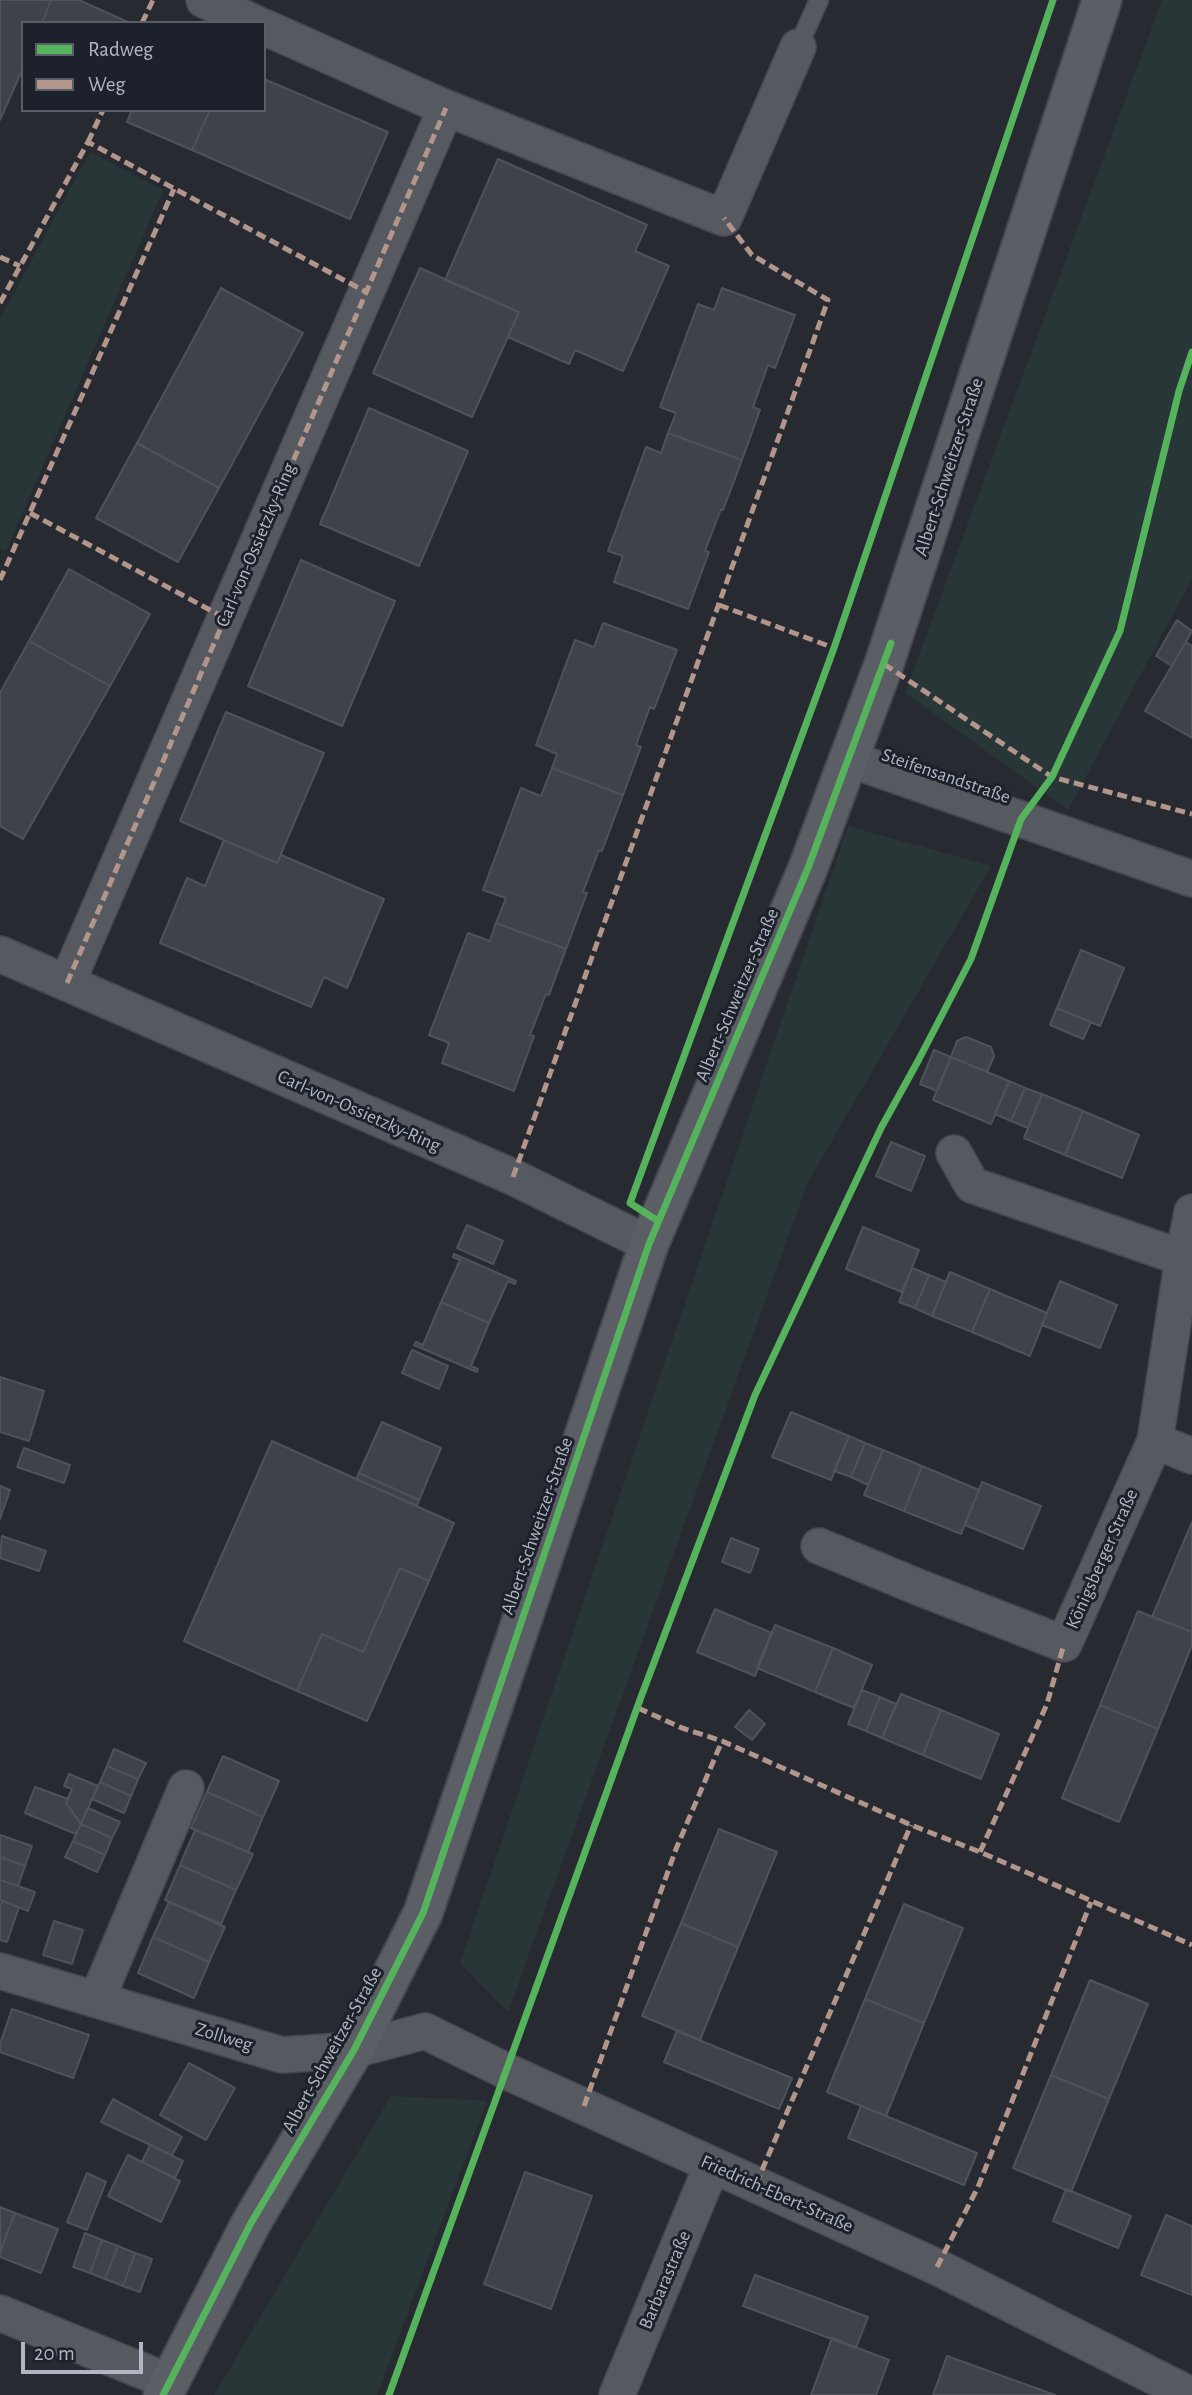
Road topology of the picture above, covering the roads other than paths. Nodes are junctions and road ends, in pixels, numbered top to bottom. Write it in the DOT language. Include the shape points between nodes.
graph roads {
  1 [pos="204,0"];
  2 [pos="819,0"];
  3 [pos="1101,0"];
  4 [pos="251,21"];
  5 [pos="266,28"];
  6 [pos="798,47"];
  7 [pos="446,108"];
  8 [pos="849,759"];
  9 [pos="1192,879"];
  10 [pos="0,954"];
  11 [pos="67,983"];
  12 [pos="954,1153"];
  13 [pos="1192,1212"];
  14 [pos="649,1244"];
  15 [pos="1182,1258"];
  16 [pos="1155,1440"];
  17 [pos="1192,1456"];
  18 [pos="819,1546"];
  19 [pos="186,1788"];
  20 [pos="0,1971"];
  21 [pos="97,1999"];
  22 [pos="354,2050"];
  23 [pos="712,2165"];
  24 [pos="0,2313"];
  25 [pos="167,2389"];
  26 [pos="617,2395"];
  27 [pos="1191,2395"];
  1 -- 4 [label="street"];
  2 -- 6 [label="lane"];
  3 -- 8 [label="street, Albert-Schweitzer-Straße"];
  5 -- 7 [label="street"];
  6 -- 7 [label="street" via="724,218"];
  7 -- 11 [label="street, Carl-von-Ossietzky-Ring"];
  8 -- 9 [label="street, Steifensandstraße"];
  8 -- 14 [label="street, Albert-Schweitzer-Straße" via="808,868"];
  10 -- 11 [label="street, Carl-von-Ossietzky-Ring"];
  11 -- 14 [label="street, Carl-von-Ossietzky-Ring" via="513,1177"];
  12 -- 15 [label="street" via="972,1185"];
  13 -- 15 [label="street, Königsberger Straße"];
  14 -- 22 [label="street, Albert-Schweitzer-Straße" via="423,1913"];
  15 -- 16 [label="street, Königsberger Straße"];
  16 -- 17 [label="street"];
  16 -- 18 [label="street, Königsberger Straße" via="1064,1644"];
  19 -- 21 [label="street"];
  20 -- 21 [label="street, Zollweg"];
  21 -- 22 [label="street, Zollweg" via="282,2055"];
  22 -- 23 [label="street, Friedrich-Ebert-Straße" via="425,2031"];
  22 -- 25 [label="street, Albert-Schweitzer-Straße" via="251,2223"];
  23 -- 26 [label="street, Barbarastraße"];
  23 -- 27 [label="street, Friedrich-Ebert-Straße" via="937,2267"];
  24 -- 25 [label="street"];
}
